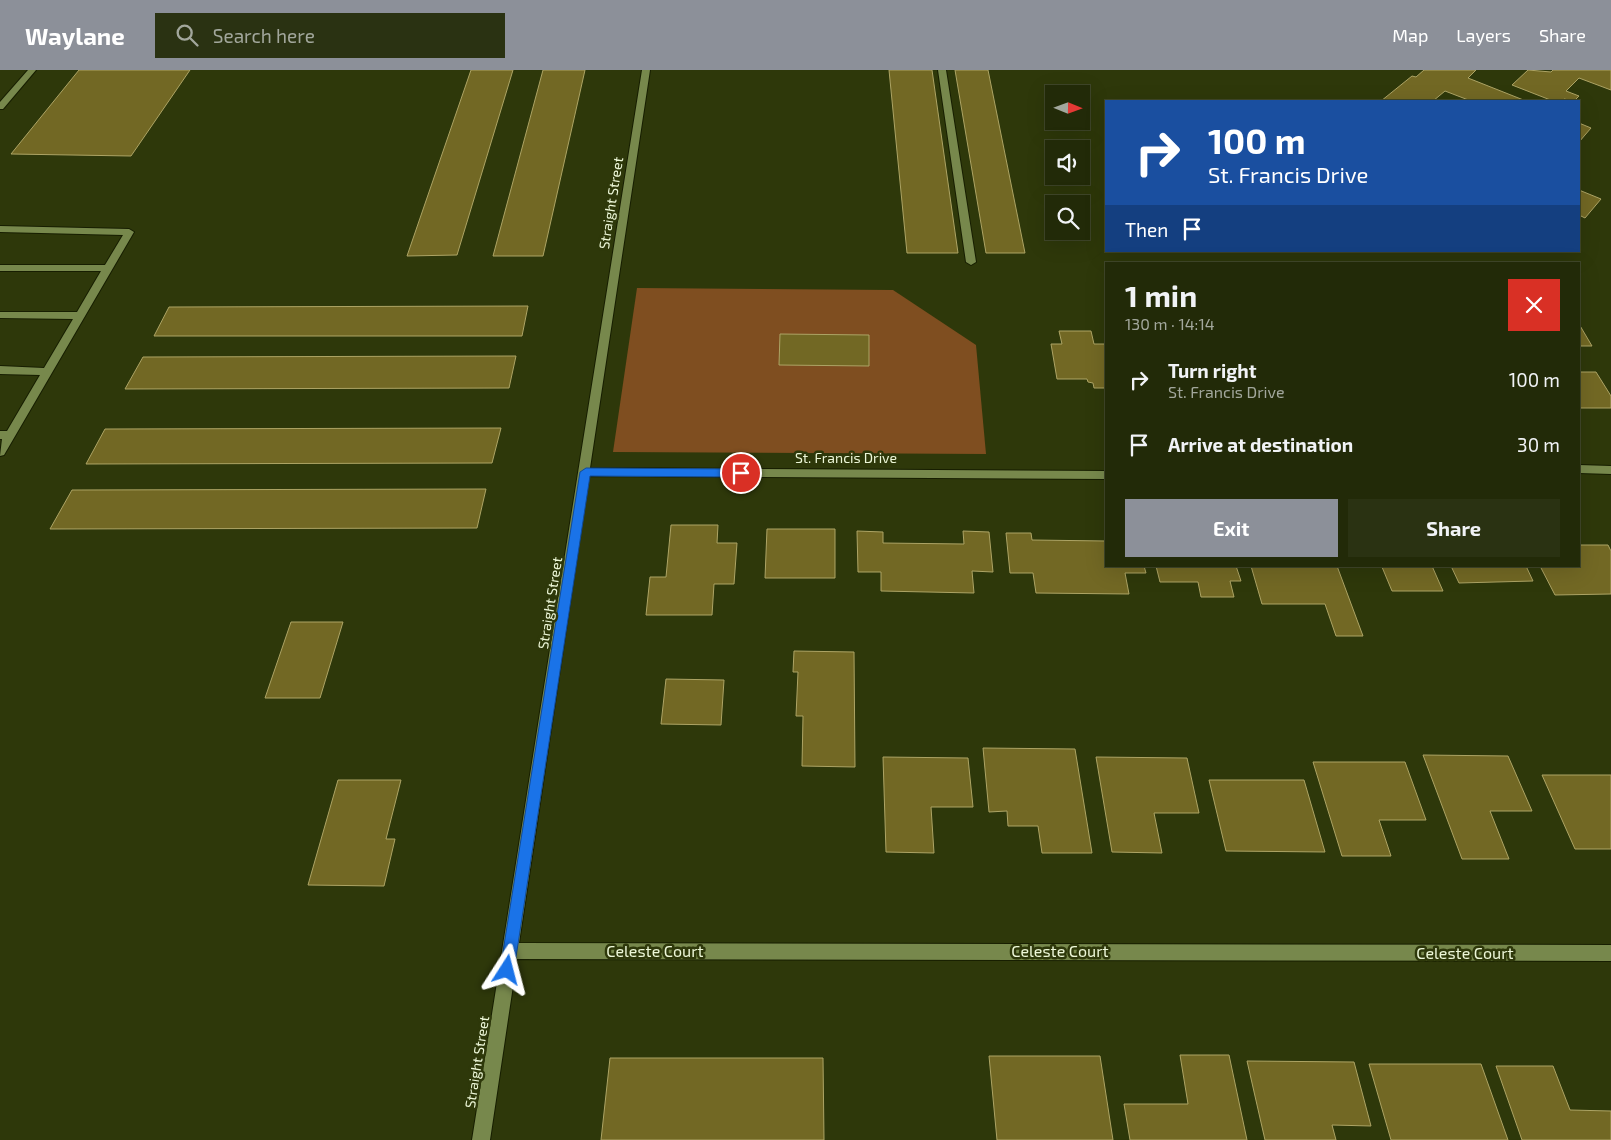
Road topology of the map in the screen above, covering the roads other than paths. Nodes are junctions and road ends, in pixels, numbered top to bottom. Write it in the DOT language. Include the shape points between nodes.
graph roads {
  1 [pos="32,70"];
  2 [pos="646,70"];
  3 [pos="942,70"];
  4 [pos="0,108"];
  5 [pos="0,229"];
  6 [pos="971,262"];
  7 [pos="0,268"];
  8 [pos="108,268"];
  9 [pos="0,314"];
  10 [pos="80,316"];
  11 [pos="0,370"];
  12 [pos="47,372"];
  13 [pos="5,435"];
  14 [pos="0,452"];
  15 [pos="1580,469"];
  16 [pos="1611,470"];
  17 [pos="586,472"];
  18 [pos="1105,475"];
  19 [pos="510,951"];
  20 [pos="1611,953"];
  21 [pos="481,1140"];
  1 -- 4 [label="street"];
  2 -- 17 [label="street, Straight Street"];
  3 -- 6 [label="street"];
  5 -- 8 [label="street" via="129,232"];
  7 -- 8 [label="street"];
  8 -- 10 [label="street"];
  9 -- 10 [label="street"];
  10 -- 12 [label="street"];
  11 -- 12 [label="street"];
  12 -- 13 [label="street"];
  13 -- 14 [label="street"];
  15 -- 16 [label="street"];
  17 -- 18 [label="street, St. Francis Drive"];
  17 -- 19 [label="street, Straight Street"];
  19 -- 20 [label="street, Celeste Court"];
  19 -- 21 [label="street, Straight Street"];
}
